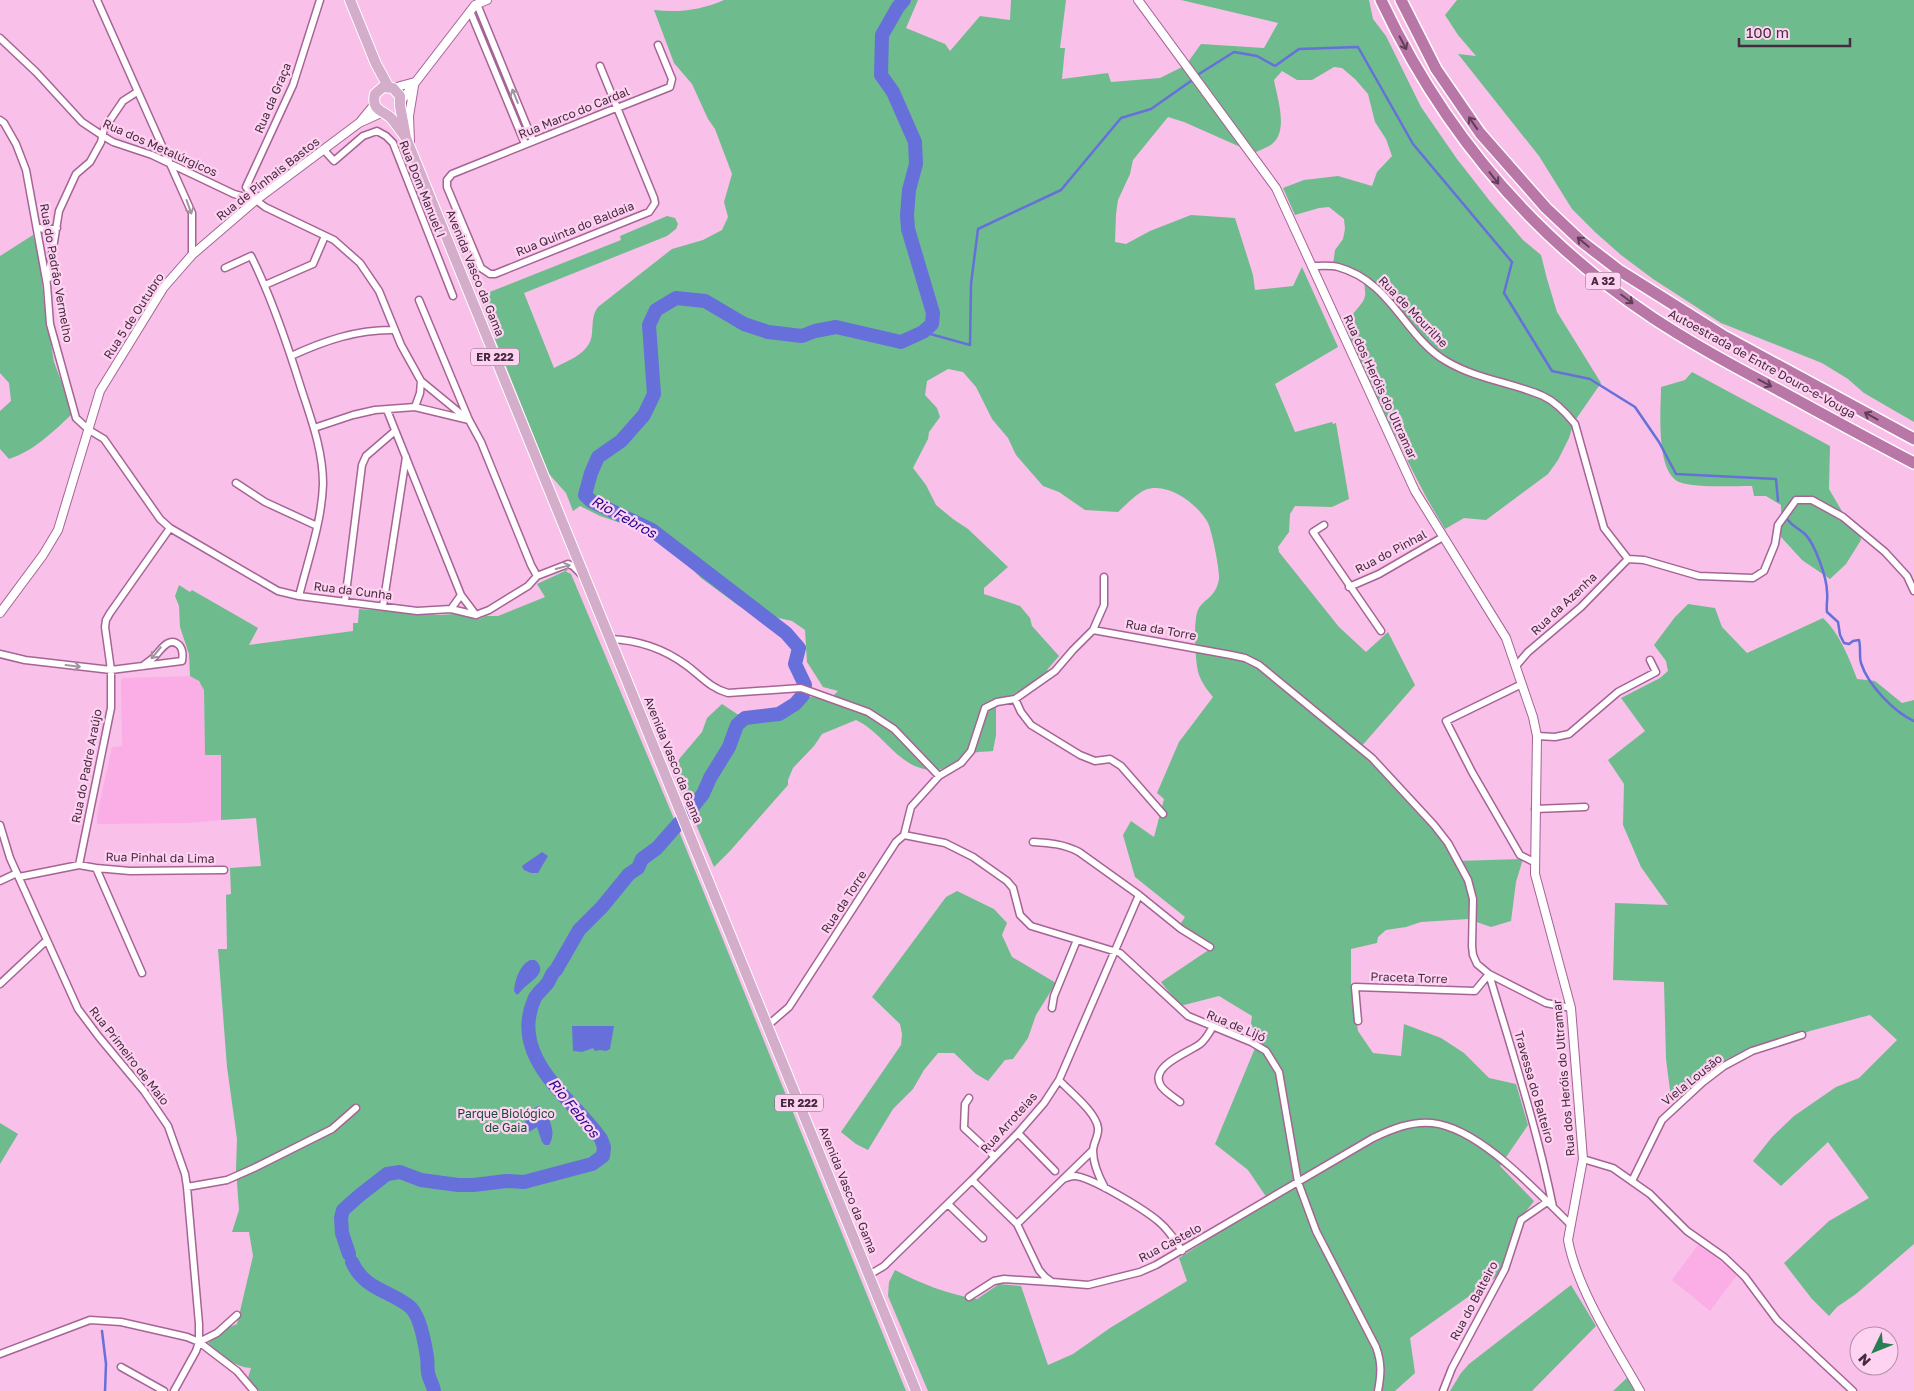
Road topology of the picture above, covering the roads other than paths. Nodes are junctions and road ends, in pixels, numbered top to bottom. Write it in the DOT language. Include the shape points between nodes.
graph roads {
  1 [pos="97,0"];
  2 [pos="320,0"];
  3 [pos="350,0"];
  4 [pos="487,0"];
  5 [pos="1138,0"];
  6 [pos="1381,0"];
  7 [pos="1401,0"];
  8 [pos="477,4"];
  9 [pos="470,11"];
  10 [pos="0,38"];
  11 [pos="658,45"];
  12 [pos="600,66"];
  13 [pos="415,82"];
  14 [pos="386,88"];
  15 [pos="137,92"];
  16 [pos="400,104"];
  17 [pos="617,108"];
  18 [pos="380,110"];
  19 [pos="0,120"];
  20 [pos="103,136"];
  21 [pos="406,138"];
  22 [pos="533,141"];
  23 [pos="526,144"];
  24 [pos="410,148"];
  25 [pos="324,150"];
  26 [pos="170,163"];
  27 [pos="447,180"];
  28 [pos="256,200"];
  29 [pos="37,227"];
  30 [pos="57,228"];
  31 [pos="325,236"];
  32 [pos="192,255"];
  33 [pos="1312,266"];
  34 [pos="225,268"];
  35 [pos="47,285"];
  36 [pos="266,285"];
  37 [pos="453,296"];
  38 [pos="419,300"];
  39 [pos="395,330"];
  40 [pos="291,356"];
  41 [pos="421,381"];
  42 [pos="416,407"];
  43 [pos="387,410"];
  44 [pos="469,420"];
  45 [pos="314,428"];
  46 [pos="89,430"];
  47 [pos="395,431"];
  48 [pos="1914,439"];
  49 [pos="406,456"];
  50 [pos="1914,464"];
  51 [pos="414,478"];
  52 [pos="236,483"];
  53 [pos="402,483"];
  54 [pos="1324,525"];
  55 [pos="316,526"];
  56 [pos="170,528"];
  57 [pos="1443,537"];
  58 [pos="1628,559"];
  59 [pos="537,576"];
  60 [pos="585,577"];
  61 [pos="1104,577"];
  62 [pos="1349,586"];
  63 [pos="1914,592"];
  64 [pos="461,595"];
  65 [pos="298,596"];
  66 [pos="345,601"];
  67 [pos="383,606"];
  68 [pos="451,609"];
  69 [pos="0,613"];
  70 [pos="476,615"];
  71 [pos="1094,630"];
  72 [pos="1381,631"];
  73 [pos="610,639"];
  74 [pos="0,654"];
  75 [pos="1650,660"];
  76 [pos="143,666"];
  77 [pos="1516,666"];
  78 [pos="110,670"];
  79 [pos="1522,684"];
  80 [pos="1015,698"];
  81 [pos="1537,736"];
  82 [pos="939,776"];
  83 [pos="1585,807"];
  84 [pos="1535,810"];
  85 [pos="1163,814"];
  86 [pos="0,825"];
  87 [pos="904,835"];
  88 [pos="1033,842"];
  89 [pos="1534,862"];
  90 [pos="78,865"];
  91 [pos="96,868"];
  92 [pos="224,870"];
  93 [pos="18,875"];
  94 [pos="0,881"];
  95 [pos="1139,895"];
  96 [pos="47,940"];
  97 [pos="1077,940"];
  98 [pos="1210,947"];
  99 [pos="1113,951"];
  100 [pos="142,973"];
  101 [pos="1489,974"];
  102 [pos="0,984"];
  103 [pos="1052,1008"];
  104 [pos="1571,1008"];
  105 [pos="1358,1022"];
  106 [pos="768,1026"];
  107 [pos="1212,1028"];
  108 [pos="1802,1035"];
  109 [pos="1059,1080"];
  110 [pos="969,1098"];
  111 [pos="1180,1102"];
  112 [pos="356,1108"];
  113 [pos="1018,1133"];
  114 [pos="1093,1150"];
  115 [pos="994,1156"];
  116 [pos="1582,1159"];
  117 [pos="1055,1171"];
  118 [pos="1063,1179"];
  119 [pos="972,1180"];
  120 [pos="1632,1181"];
  121 [pos="1298,1182"];
  122 [pos="187,1187"];
  123 [pos="1105,1188"];
  124 [pos="948,1204"];
  125 [pos="1550,1205"];
  126 [pos="1018,1224"];
  127 [pos="1571,1225"];
  128 [pos="983,1238"];
  129 [pos="1182,1251"];
  130 [pos="869,1275"];
  131 [pos="1052,1282"];
  132 [pos="969,1297"];
  133 [pos="237,1315"];
  134 [pos="199,1342"];
  135 [pos="0,1354"];
  136 [pos="121,1367"];
  137 [pos="164,1391"];
  138 [pos="174,1391"];
  139 [pos="254,1391"];
  140 [pos="916,1391"];
  141 [pos="1378,1391"];
  142 [pos="1443,1391"];
  143 [pos="1640,1391"];
  144 [pos="1853,1391"];
  1 -- 15 [label="street"];
  2 -- 28 [label="street, Rua da Graça" via="293,85 246,187"];
  3 -- 14 [label="main road, Avenida Vasco da Gama / ER 222"];
  4 -- 8 [label="street"];
  5 -- 33 [label="street, Rua dos Heróis do Ultramar" via="1276,188"];
  6 -- 50 [label="highway, Autoestrada de Entre Douro-e-Vouga / A 32, one-way" via="1422,78 1470,148 1502,188 1570,254 1652,318"];
  48 -- 7 [label="highway, Autoestrada de Entre Douro-e-Vouga / A 32, one-way" via="1722,334 1620,271 1581,241 1546,208 1480,133 1436,69"];
  8 -- 9 [label="street"];
  22 -- 8 [label="street, one-way"];
  9 -- 13 [label="street"];
  9 -- 23 [label="street"];
  10 -- 20 [label="street, Rua dos Metalúrgicos" via="82,122"];
  11 -- 17 [label="street, Rua Marco do Cardal" via="672,84"];
  12 -- 17 [label="street, Rua Quinta do Baldaia"];
  13 -- 14 [label="street"];
  13 -- 16 [label="street"];
  13 -- 24 [label="street"];
  14 -- 16 [label="main road, Avenida Vasco da Gama / ER 222" via="398,91"];
  14 -- 18 [label="main road, Avenida Vasco da Gama / ER 222" via="375,94"];
  15 -- 20 [label="street" via="123,101 104,129"];
  15 -- 26 [label="street"];
  16 -- 18 [label="main road" via="396,111"];
  16 -- 21 [label="main road, Avenida Vasco da Gama / ER 222"];
  17 -- 22 [label="street, Rua Marco do Cardal"];
  17 -- 27 [label="street, Rua Quinta do Baldaia" via="654,198 655,203 649,212 490,274 481,268"];
  18 -- 21 [label="main road, Avenida Vasco da Gama / ER 222"];
  18 -- 25 [label="street, Rua de Pinhais Bastos"];
  19 -- 29 [label="street, Rua do Padrão Vermelho" via="16,144 26,170"];
  20 -- 26 [label="street, Rua dos Metalúrgicos"];
  20 -- 30 [label="street" via="90,162 76,174 59,212"];
  21 -- 24 [label="main road, Avenida Vasco da Gama / ER 222"];
  22 -- 23 [label="street, Rua Marco do Cardal"];
  23 -- 27 [label="street, Rua Marco do Cardal" via="452,174"];
  24 -- 60 [label="main road, Avenida Vasco da Gama / ER 222"];
  25 -- 28 [label="street, Rua de Pinhais Bastos"];
  25 -- 37 [label="street, Rua Dom Manuel I" via="334,161 363,136 377,131 393,143"];
  26 -- 28 [label="street, Rua dos Metalúrgicos" via="234,194"];
  26 -- 32 [label="street, one-way" via="192,213"];
  28 -- 31 [label="street, Rua dos Metalúrgicos"];
  28 -- 32 [label="street, Rua de Pinhais Bastos"];
  29 -- 30 [label="street" via="46,230"];
  29 -- 35 [label="street, Rua do Padrão Vermelho"];
  30 -- 35 [label="street"];
  31 -- 36 [label="street" via="313,264"];
  31 -- 39 [label="street, Rua dos Metalúrgicos" via="360,263 379,291"];
  32 -- 46 [label="street, Rua 5 de Outubro" via="164,287 100,391"];
  33 -- 57 [label="street, Rua dos Heróis do Ultramar" via="1415,491"];
  33 -- 58 [label="street, Rua de Mourilhe" via="1338,266 1366,279 1428,348 1446,361 1474,375 1545,397 1575,424 1604,528"];
  34 -- 36 [label="street" via="251,256"];
  35 -- 46 [label="street, Rua do Padrão Vermelho" via="50,324 76,418"];
  36 -- 40 [label="street"];
  38 -- 44 [label="street"];
  39 -- 40 [label="street" via="360,332 326,340"];
  39 -- 41 [label="street, Rua dos Metalúrgicos"];
  40 -- 45 [label="street"];
  41 -- 42 [label="street"];
  41 -- 44 [label="street"];
  42 -- 43 [label="street"];
  42 -- 44 [label="street"];
  43 -- 45 [label="street" via="353,415"];
  43 -- 47 [label="street"];
  44 -- 59 [label="street" via="482,442"];
  45 -- 55 [label="street" via="322,459 323,486"];
  46 -- 56 [label="street, Rua do Padrão Vermelho" via="104,439 160,519"];
  46 -- 69 [label="street, Rua 5 de Outubro" via="58,530"];
  47 -- 49 [label="street"];
  47 -- 66 [label="street" via="366,456 362,465"];
  49 -- 51 [label="street"];
  49 -- 53 [label="street"];
  51 -- 53 [label="street"];
  51 -- 64 [label="street"];
  52 -- 55 [label="street" via="265,502"];
  53 -- 67 [label="street"];
  54 -- 62 [label="street" via="1313,532"];
  55 -- 65 [label="street"];
  56 -- 65 [label="street, Rua da Cunha" via="278,591"];
  56 -- 78 [label="street, Rua do Padre Araújo" via="106,620"];
  57 -- 62 [label="street, Rua do Pinhal" via="1379,574"];
  57 -- 77 [label="street, Rua dos Heróis do Ultramar" via="1506,638"];
  58 -- 63 [label="street" via="1644,560 1699,576 1753,578 1764,571 1775,544 1778,525 1796,500 1812,500 1843,517 1885,552 1907,576"];
  58 -- 77 [label="street, Rua da Azenha"];
  59 -- 60 [label="street, one-way" via="568,564"];
  59 -- 70 [label="street" via="528,586"];
  60 -- 73 [label="main road, Avenida Vasco da Gama / ER 222"];
  61 -- 71 [label="street" via="1104,605"];
  62 -- 72 [label="street"];
  64 -- 68 [label="street"];
  64 -- 70 [label="street"];
  65 -- 66 [label="street, Rua da Cunha"];
  66 -- 67 [label="street, Rua da Cunha"];
  67 -- 68 [label="street, Rua da Cunha" via="417,611"];
  68 -- 70 [label="street, Rua da Cunha"];
  71 -- 80 [label="street, Rua da Torre" via="1055,671"];
  71 -- 101 [label="street, Rua da Torre" via="1245,658 1259,665 1372,758 1434,825 1460,863 1473,899 1473,955"];
  73 -- 82 [label="street" via="653,647 687,666 722,692 804,689 868,712 906,740"];
  73 -- 106 [label="main road, Avenida Vasco da Gama / ER 222"];
  74 -- 78 [label="street, one-way"];
  75 -- 81 [label="street" via="1656,672 1618,692 1570,734"];
  76 -- 76 [label="street, one-way" via="182,661 181,648 172,642 163,645"];
  76 -- 78 [label="street"];
  77 -- 79 [label="street, Rua dos Heróis do Ultramar"];
  78 -- 90 [label="street, Rua do Padre Araújo" via="111,708"];
  79 -- 81 [label="street, Rua dos Heróis do Ultramar"];
  79 -- 89 [label="street" via="1446,721 1520,855"];
  80 -- 82 [label="street, Rua da Torre" via="985,708 971,751 961,763"];
  80 -- 85 [label="street" via="1020,712 1031,725 1080,755 1095,761 1110,759 1121,766"];
  81 -- 84 [label="street, Rua dos Heróis do Ultramar"];
  82 -- 87 [label="street, Rua da Torre" via="911,807"];
  83 -- 84 [label="street"];
  84 -- 89 [label="street, Rua dos Heróis do Ultramar"];
  86 -- 93 [label="street, Rua Primeiro de Maio"];
  87 -- 97 [label="street, Rua de Lijó" via="945,843 974,857 1012,888 1025,922 1039,930"];
  87 -- 106 [label="street, Rua da Torre" via="896,842 789,1007"];
  88 -- 95 [label="street" via="1068,846"];
  89 -- 104 [label="street, Rua dos Heróis do Ultramar" via="1538,888"];
  90 -- 91 [label="street, Rua Pinhal da Lima"];
  90 -- 93 [label="street, Rua Pinhal da Lima"];
  91 -- 92 [label="street, Rua Pinhal da Lima"];
  91 -- 100 [label="street, Rua Pinhal da Lima"];
  93 -- 94 [label="street, Rua Pinhal da Lima"];
  93 -- 96 [label="street, Rua Primeiro de Maio"];
  95 -- 98 [label="street" via="1181,929"];
  95 -- 99 [label="street, Rua Arroteias"];
  96 -- 102 [label="street"];
  96 -- 122 [label="street, Rua Primeiro de Maio" via="78,1009 168,1126"];
  97 -- 99 [label="street, Rua de Lijó"];
  97 -- 103 [label="street"];
  99 -- 107 [label="street, Rua de Lijó" via="1126,958 1188,1016"];
  99 -- 109 [label="street, Rua Arroteias"];
  101 -- 104 [label="street, Rua da Torre" via="1546,1003"];
  101 -- 105 [label="street, Praceta Torre" via="1475,991 1354,987"];
  101 -- 125 [label="street, Travessa do Balteiro" via="1544,1162"];
  104 -- 116 [label="street, Rua dos Heróis do Ultramar"];
  106 -- 130 [label="main road, Avenida Vasco da Gama / ER 222"];
  107 -- 111 [label="street" via="1201,1043 1175,1058 1160,1074 1161,1086"];
  107 -- 121 [label="street, Rua de Lijó" via="1259,1046 1273,1061 1278,1072"];
  108 -- 120 [label="street, Viela Lousão" via="1752,1051 1703,1082 1662,1120"];
  109 -- 113 [label="street, Rua Arroteias"];
  109 -- 114 [label="street" via="1096,1122 1098,1129"];
  110 -- 115 [label="street" via="964,1128"];
  112 -- 122 [label="street" via="332,1129 254,1168 227,1180"];
  113 -- 115 [label="street, Rua Arroteias"];
  113 -- 117 [label="street"];
  114 -- 118 [label="street"];
  114 -- 123 [label="street" via="1097,1171"];
  115 -- 119 [label="street, Rua Arroteias"];
  116 -- 120 [label="street" via="1607,1165"];
  116 -- 127 [label="street, Rua dos Heróis do Ultramar"];
  118 -- 123 [label="street" via="1073,1176 1089,1179"];
  118 -- 126 [label="street"];
  119 -- 124 [label="street, Rua Arroteias"];
  119 -- 126 [label="street"];
  120 -- 144 [label="street" via="1687,1231 1746,1277 1777,1320"];
  121 -- 125 [label="street, Rua Castelo" via="1392,1129 1433,1123 1481,1145 1505,1162"];
  121 -- 129 [label="street, Rua Castelo"];
  121 -- 141 [label="street, Rua de Lijó" via="1319,1239 1381,1360"];
  122 -- 134 [label="street, Rua Primeiro de Maio"];
  123 -- 129 [label="street" via="1157,1220"];
  124 -- 128 [label="street"];
  124 -- 130 [label="street, Rua Arroteias" via="884,1266"];
  125 -- 127 [label="street, Rua Castelo"];
  125 -- 142 [label="street, Rua do Balteiro" via="1521,1220 1505,1269"];
  126 -- 131 [label="street" via="1039,1270"];
  127 -- 143 [label="street, Rua dos Heróis do Ultramar" via="1568,1240 1581,1283"];
  129 -- 131 [label="street, Rua Castelo" via="1147,1269 1100,1283"];
  130 -- 140 [label="main road, Avenida Vasco da Gama / ER 222"];
  131 -- 132 [label="street, Rua Castelo" via="1004,1279 994,1281"];
  133 -- 134 [label="street" via="217,1333"];
  134 -- 135 [label="street" via="121,1322 90,1320"];
  134 -- 138 [label="street"];
  134 -- 139 [label="street" via="237,1371"];
  136 -- 137 [label="street"];
}
